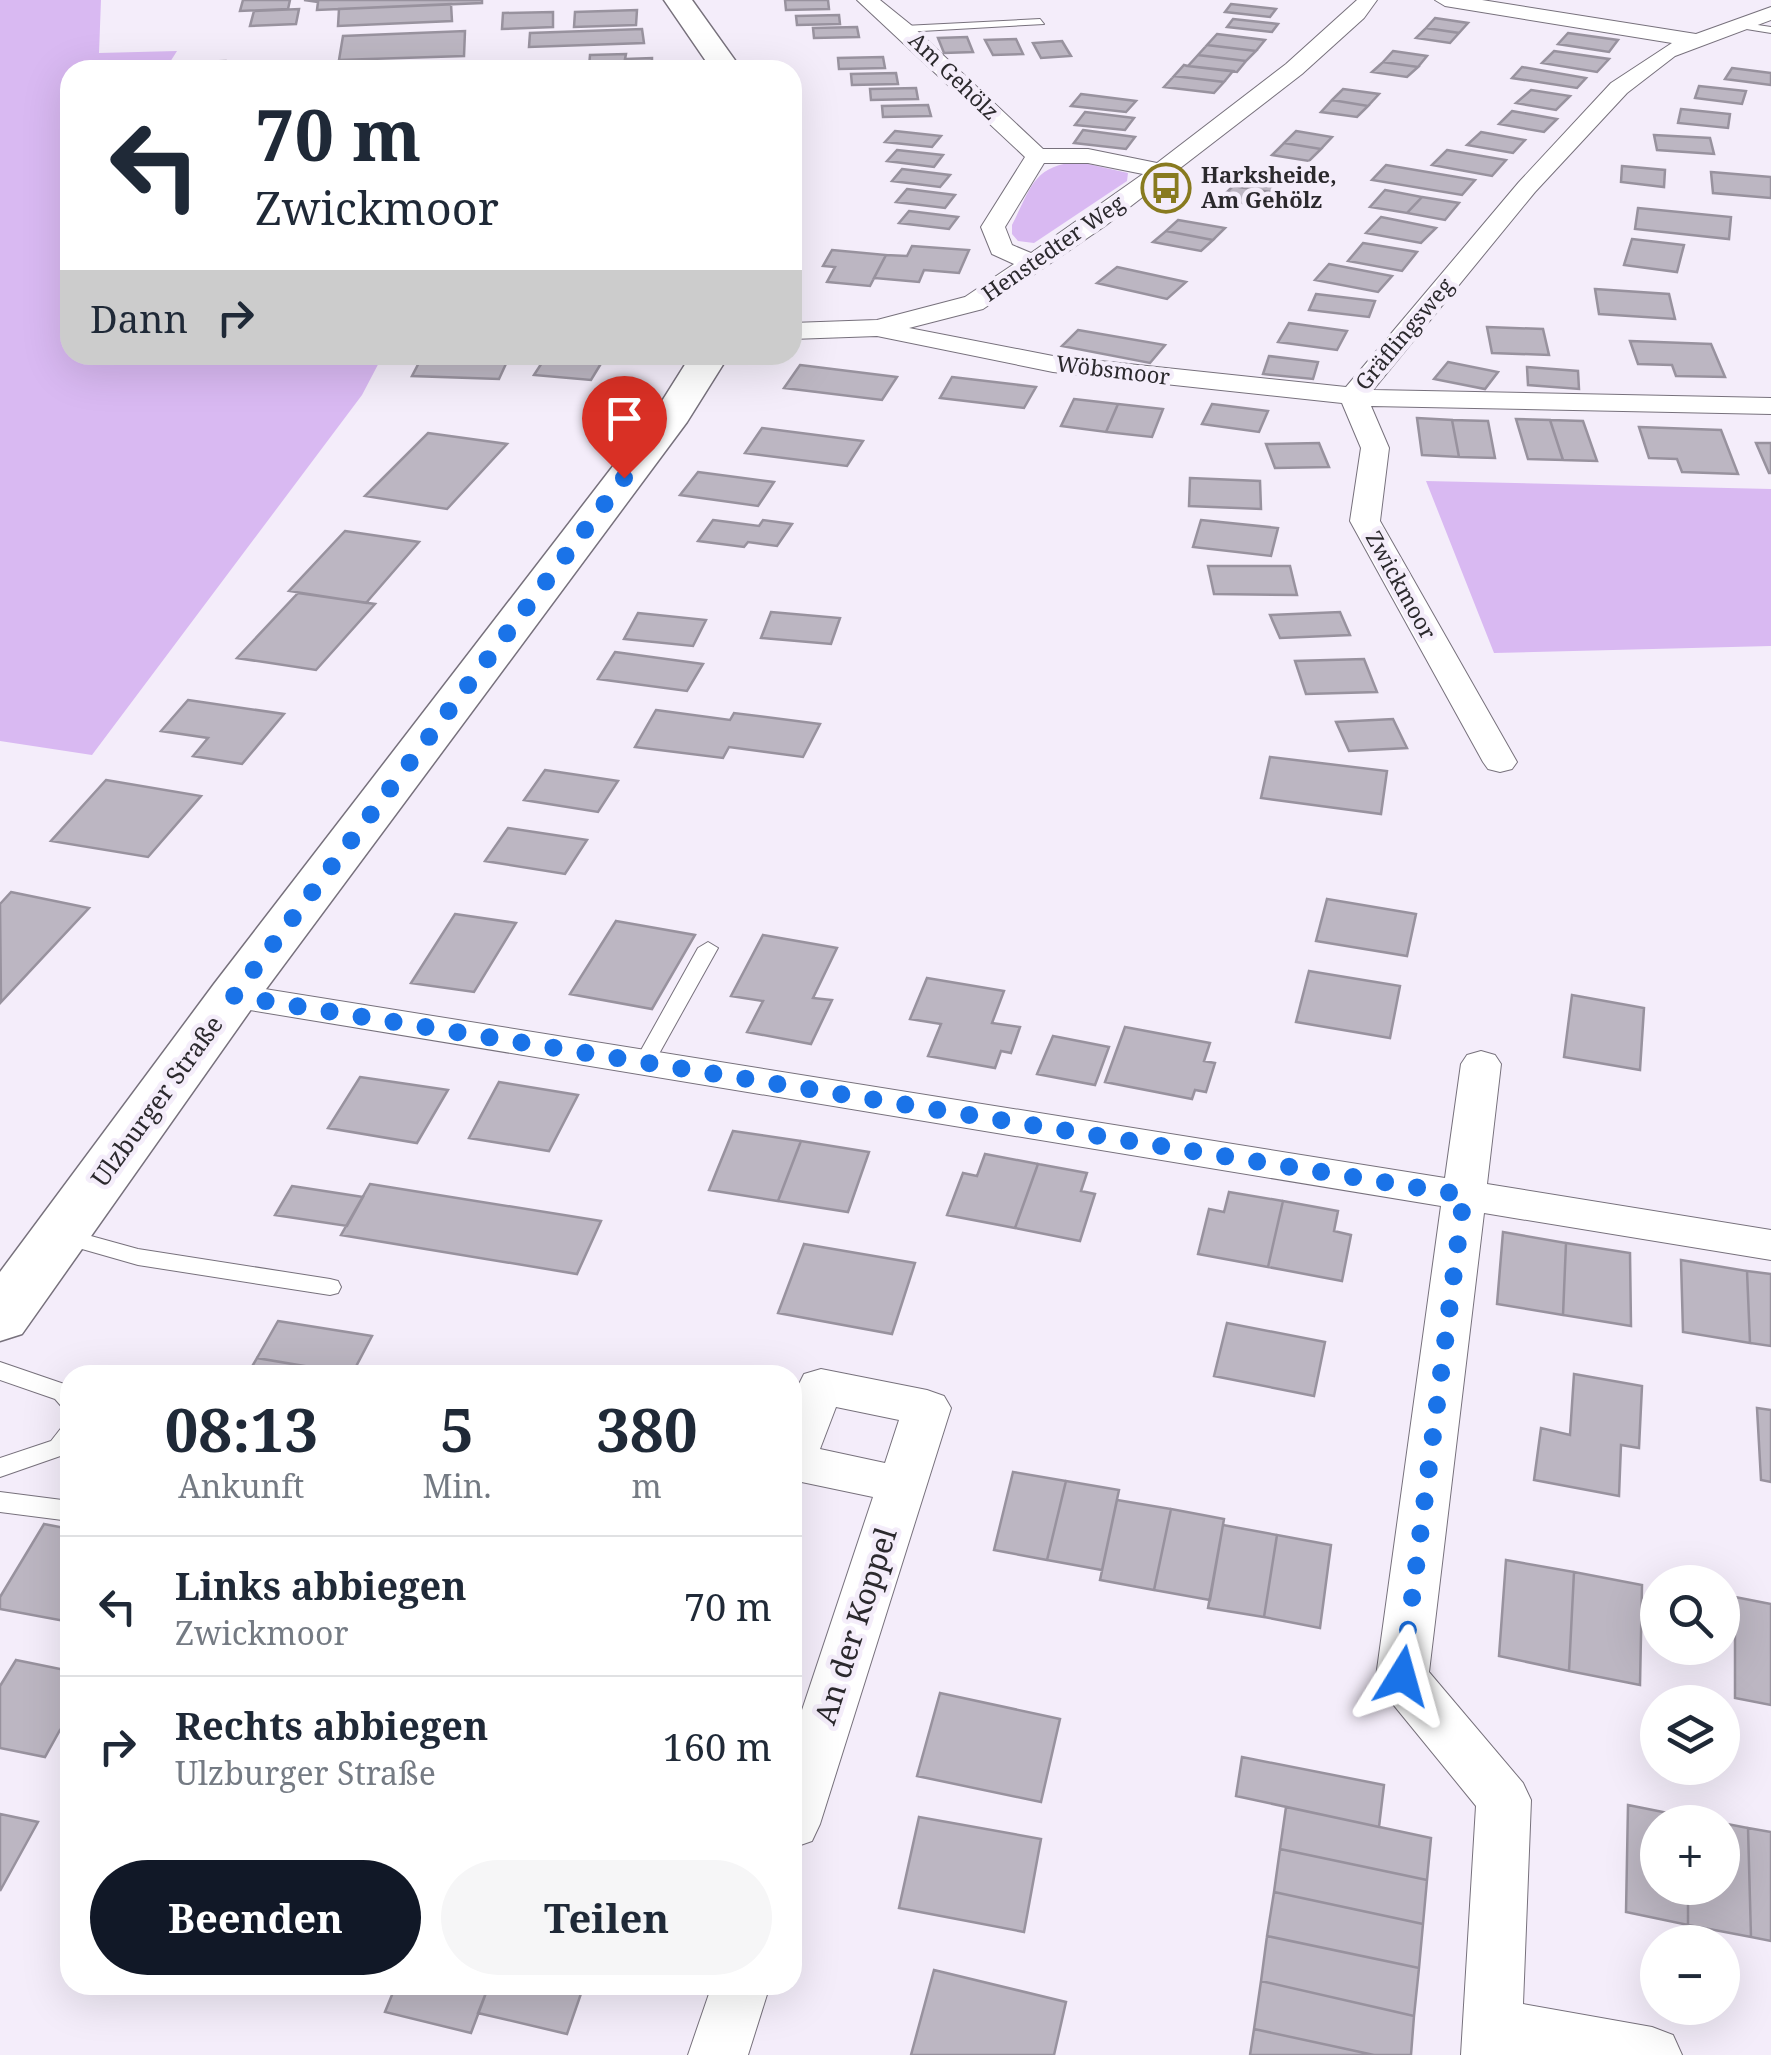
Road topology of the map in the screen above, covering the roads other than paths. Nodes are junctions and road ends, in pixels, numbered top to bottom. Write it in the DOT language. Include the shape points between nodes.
graph roads {
  1 [pos="678,0"];
  2 [pos="867,0"];
  3 [pos="1367,0"];
  4 [pos="1445,0"];
  5 [pos="1771,13"];
  6 [pos="1040,22"];
  7 [pos="1738,25"];
  8 [pos="904,29"];
  9 [pos="1771,30"];
  10 [pos="1698,41"];
  11 [pos="720,60"];
  12 [pos="1037,156"];
  13 [pos="1161,171"];
  14 [pos="1032,263"];
  15 [pos="877,328"];
  16 [pos="802,331"];
  17 [pos="704,365"];
  18 [pos="1352,396"];
  19 [pos="1771,406"];
  20 [pos="1500,762"];
  21 [pos="708,948"];
  22 [pos="234,996"];
  23 [pos="645,1061"];
  24 [pos="1482,1064"];
  25 [pos="1464,1195"];
  26 [pos="60,1236"];
  27 [pos="1771,1245"];
  28 [pos="330,1288"];
  29 [pos="0,1318"];
  30 [pos="0,1372"];
  31 [pos="60,1392"];
  32 [pos="802,1434"];
  33 [pos="60,1447"];
  34 [pos="802,1461"];
  35 [pos="0,1468"];
  36 [pos="902,1485"];
  37 [pos="0,1502"];
  38 [pos="60,1510"];
  39 [pos="802,1793"];
  40 [pos="738,1995"];
  41 [pos="1492,2041"];
  42 [pos="718,2055"];
  43 [pos="1652,2055"];
  1 -- 11 [label="main road"];
  2 -- 8 [label="street, Am Gehölz"];
  3 -- 13 [label="street, Henstedter Weg" via="1294,69"];
  4 -- 10 [label="street"];
  5 -- 7 [label="street, Gräflingsweg"];
  6 -- 8 [label="lane"];
  7 -- 9 [label="lane"];
  7 -- 10 [label="street, Gräflingsweg"];
  8 -- 12 [label="street, Am Gehölz"];
  10 -- 18 [label="street, Gräflingsweg" via="1668,52 1619,88 1527,186"];
  12 -- 13 [label="street" via="1088,156"];
  12 -- 14 [label="street" via="993,227 1002,248"];
  13 -- 14 [label="street, Henstedter Weg"];
  14 -- 15 [label="street, Henstedter Weg" via="974,302"];
  15 -- 16 [label="street, Henstedter Weg"];
  15 -- 18 [label="street, Wöbsmoor" via="1064,366"];
  17 -- 22 [label="main road, Ulzburger Straße"];
  18 -- 19 [label="street, Gräflingsweg"];
  18 -- 20 [label="street, Zwickmoor" via="1375,448 1364,521"];
  21 -- 23 [label="lane"];
  22 -- 23 [label="street"];
  22 -- 26 [label="main road, Ulzburger Straße"];
  23 -- 25 [label="street"];
  24 -- 25 [label="street"];
  25 -- 27 [label="street"];
  25 -- 41 [label="street" via="1402,1676 1504,1800"];
  26 -- 28 [label="lane" via="138,1257"];
  26 -- 29 [label="main road, Ulzburger Straße"];
  30 -- 31 [label="lane"];
  32 -- 36 [label="street, An der Koppel" via="821,1386 927,1408"];
  33 -- 35 [label="lane"];
  34 -- 36 [label="street, An der Koppel"];
  36 -- 39 [label="street, An der Koppel"];
  37 -- 38 [label="lane"];
  40 -- 42 [label="street"];
  41 -- 43 [label="street"];
}
